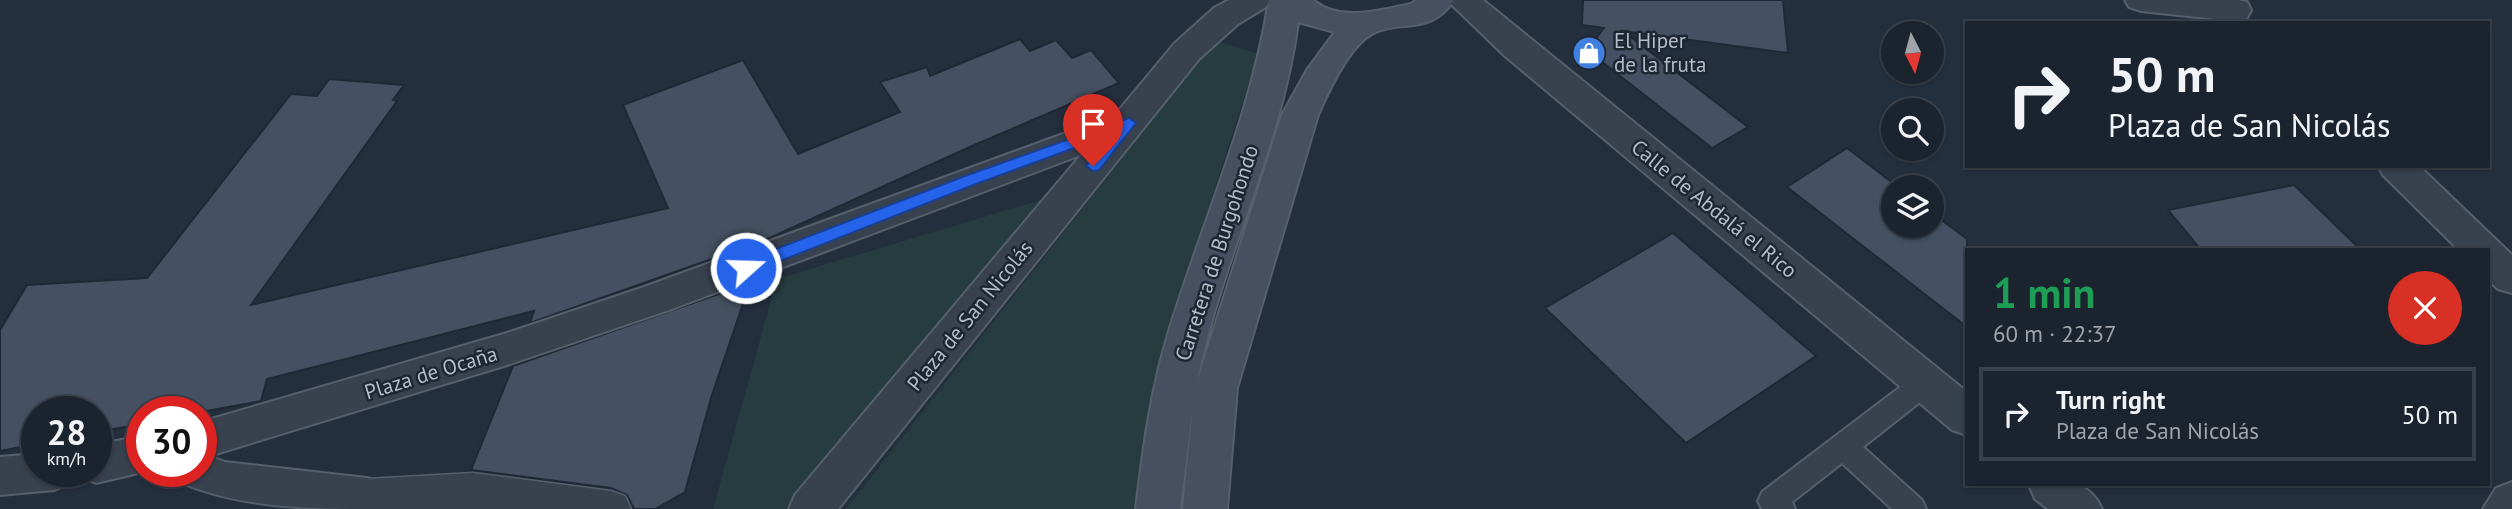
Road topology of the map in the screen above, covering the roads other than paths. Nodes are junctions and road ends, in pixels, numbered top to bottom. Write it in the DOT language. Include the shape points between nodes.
graph roads {
  1 [pos="1254,0"];
  2 [pos="1285,0"];
  3 [pos="1293,0"];
  4 [pos="1438,0"];
  5 [pos="1463,0"];
  6 [pos="2141,0"];
  7 [pos="2236,11"];
  8 [pos="1361,25"];
  9 [pos="1129,123"];
  10 [pos="2398,168"];
  11 [pos="2481,248"];
  12 [pos="2490,258"];
  13 [pos="2512,278"];
  14 [pos="1925,383"];
  15 [pos="1965,415"];
  16 [pos="217,435"];
  17 [pos="1843,446"];
  18 [pos="21,474"];
  19 [pos="0,476"];
  20 [pos="217,479"];
  21 [pos="2052,486"];
  22 [pos="2512,502"];
  23 [pos="363,503"];
  24 [pos="611,509"];
  25 [pos="811,509"];
  26 [pos="1158,509"];
  27 [pos="1205,509"];
  28 [pos="1781,509"];
  29 [pos="1912,509"];
  30 [pos="2080,509"];
  31 [pos="2505,509"];
  1 -- 9 [label="street, Plaza de San Nicolás" via="1226,16 1187,51"];
  2 -- 26 [label="main road, Carretera de Burgohondo" via="1267,98 1176,382"];
  3 -- 8 [label="main road" via="1314,18"];
  4 -- 8 [label="main road" via="1421,13"];
  5 -- 14 [label="street, Calle de Abdalá el Rico"];
  6 -- 7 [label="street"];
  8 -- 27 [label="main road, Carretera de Burgohondo" via="1317,76 1300,115 1216,388"];
  9 -- 16 [label="street, Plaza de Ocaña" via="659,298 494,353"];
  9 -- 25 [label="street, Plaza de San Nicolás"];
  10 -- 11 [label="street"];
  12 -- 13 [label="street"];
  14 -- 15 [label="street, Calle de Abdalá el Rico"];
  14 -- 17 [label="lane"];
  17 -- 28 [label="lane" via="1772,501"];
  17 -- 29 [label="lane"];
  18 -- 19 [label="street"];
  20 -- 23 [label="street"];
  21 -- 30 [label="street"];
  22 -- 31 [label="street"];
  23 -- 24 [label="street" via="473,491"];
}
